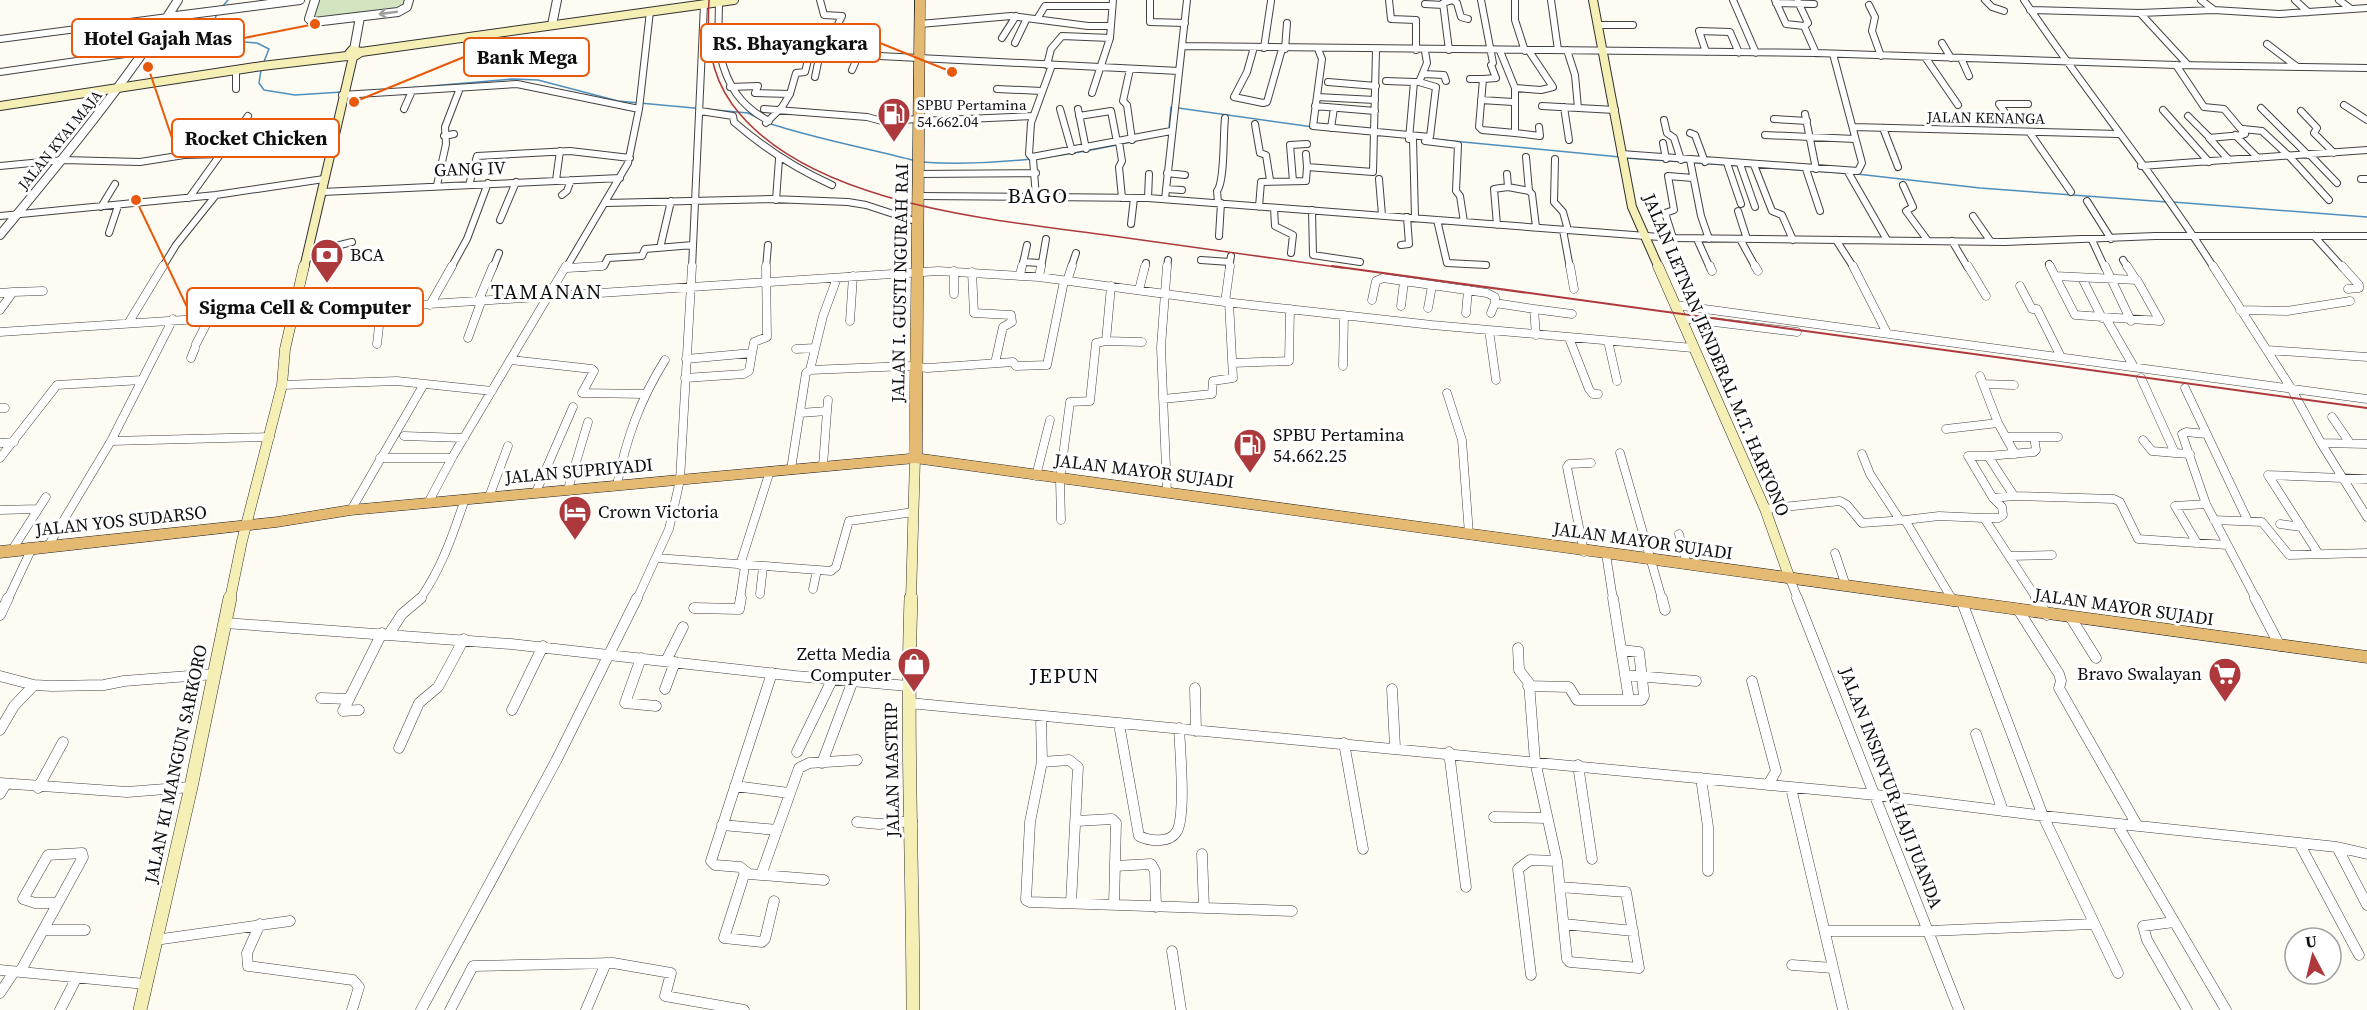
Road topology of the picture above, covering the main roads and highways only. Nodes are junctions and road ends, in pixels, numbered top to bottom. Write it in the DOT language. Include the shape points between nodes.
graph roads {
  1 [pos="734,0"];
  2 [pos="920,0"];
  3 [pos="1593,0"];
  4 [pos="700,3"];
  5 [pos="354,54"];
  6 [pos="0,106"];
  7 [pos="915,458"];
  8 [pos="247,525"];
  9 [pos="6,551"];
  10 [pos="1790,579"];
  11 [pos="2367,657"];
  12 [pos="140,1010"];
  13 [pos="913,1010"];
  1 -- 4 [label="main road"];
  2 -- 7 [label="highway, JALAN I. GUSTI NGURAH RAI"];
  3 -- 10 [label="main road, JALAN LETNAN JENDERAL M.T. HARYONO" via="1632,207 1765,509"];
  4 -- 5 [label="main road"];
  5 -- 6 [label="main road"];
  5 -- 8 [label="main road, JALAN KI MANGUN SARKORO" via="292,314 282,385"];
  7 -- 8 [label="highway, JALAN SUPRIYADI" via="351,510"];
  7 -- 10 [label="highway, JALAN MAYOR SUJADI"];
  7 -- 13 [label="main road, JALAN MASTRIP" via="908,686"];
  8 -- 9 [label="highway, JALAN YOS SUDARSO"];
  8 -- 12 [label="main road, JALAN KI MANGUN SARKORO"];
  10 -- 11 [label="highway, JALAN MAYOR SUJADI"];
}
